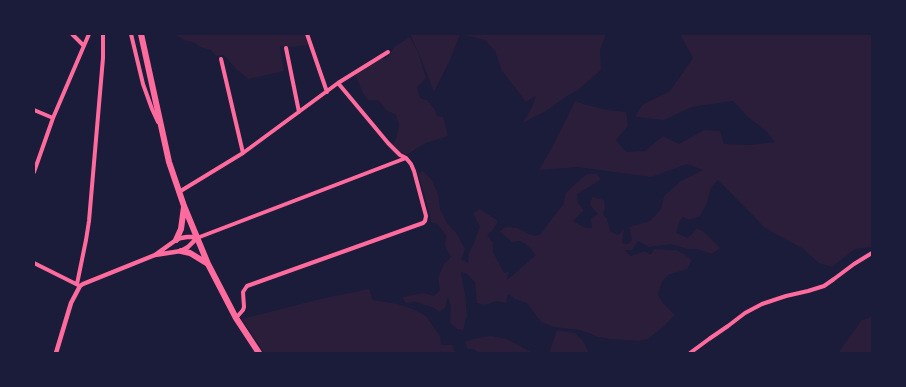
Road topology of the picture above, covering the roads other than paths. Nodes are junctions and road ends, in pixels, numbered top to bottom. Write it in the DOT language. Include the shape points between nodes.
graph roads {
  1 [pos="72,34"];
  2 [pos="89,34"];
  3 [pos="103,34"];
  4 [pos="131,34"];
  5 [pos="141,34"];
  6 [pos="307,34"];
  7 [pos="83,45"];
  8 [pos="286,48"];
  9 [pos="388,52"];
  10 [pos="221,60"];
  11 [pos="338,83"];
  12 [pos="327,92"];
  13 [pos="34,110"];
  14 [pos="299,112"];
  15 [pos="53,118"];
  16 [pos="161,127"];
  17 [pos="243,153"];
  18 [pos="406,158"];
  19 [pos="34,172"];
  20 [pos="179,192"];
  21 [pos="184,206"];
  22 [pos="197,238"];
  23 [pos="176,240"];
  24 [pos="180,250"];
  25 [pos="872,253"];
  26 [pos="155,255"];
  27 [pos="34,263"];
  28 [pos="208,264"];
  29 [pos="80,285"];
  30 [pos="236,318"];
  31 [pos="257,352"];
  32 [pos="56,353"];
  33 [pos="690,353"];
  1 -- 7 [label="street"];
  2 -- 7 [label="street"];
  3 -- 29 [label="street" via="89,221"];
  4 -- 16 [label="street" via="152,109"];
  5 -- 16 [label="main road"];
  6 -- 12 [label="street"];
  7 -- 15 [label="street"];
  8 -- 14 [label="street"];
  9 -- 11 [label="street"];
  10 -- 17 [label="street"];
  11 -- 12 [label="street"];
  11 -- 18 [label="street" via="388,143"];
  12 -- 14 [label="street"];
  13 -- 15 [label="street"];
  14 -- 17 [label="street"];
  15 -- 19 [label="street"];
  16 -- 20 [label="main road"];
  17 -- 20 [label="street"];
  18 -- 22 [label="street"];
  18 -- 30 [label="street" via="414,171 426,216 425,221 247,286 243,292 244,308"];
  20 -- 21 [label="main road"];
  21 -- 22 [label="main road"];
  21 -- 23 [label="main road" via="181,229"];
  22 -- 23 [label="street"];
  22 -- 24 [label="street" via="188,247"];
  22 -- 28 [label="main road"];
  23 -- 26 [label="street"];
  24 -- 26 [label="street"];
  24 -- 28 [label="main road"];
  25 -- 33 [label="street" via="824,286 762,304 745,313"];
  26 -- 29 [label="street"];
  27 -- 29 [label="street"];
  28 -- 30 [label="main road"];
  29 -- 32 [label="street" via="71,303"];
  30 -- 31 [label="main road"];
}
